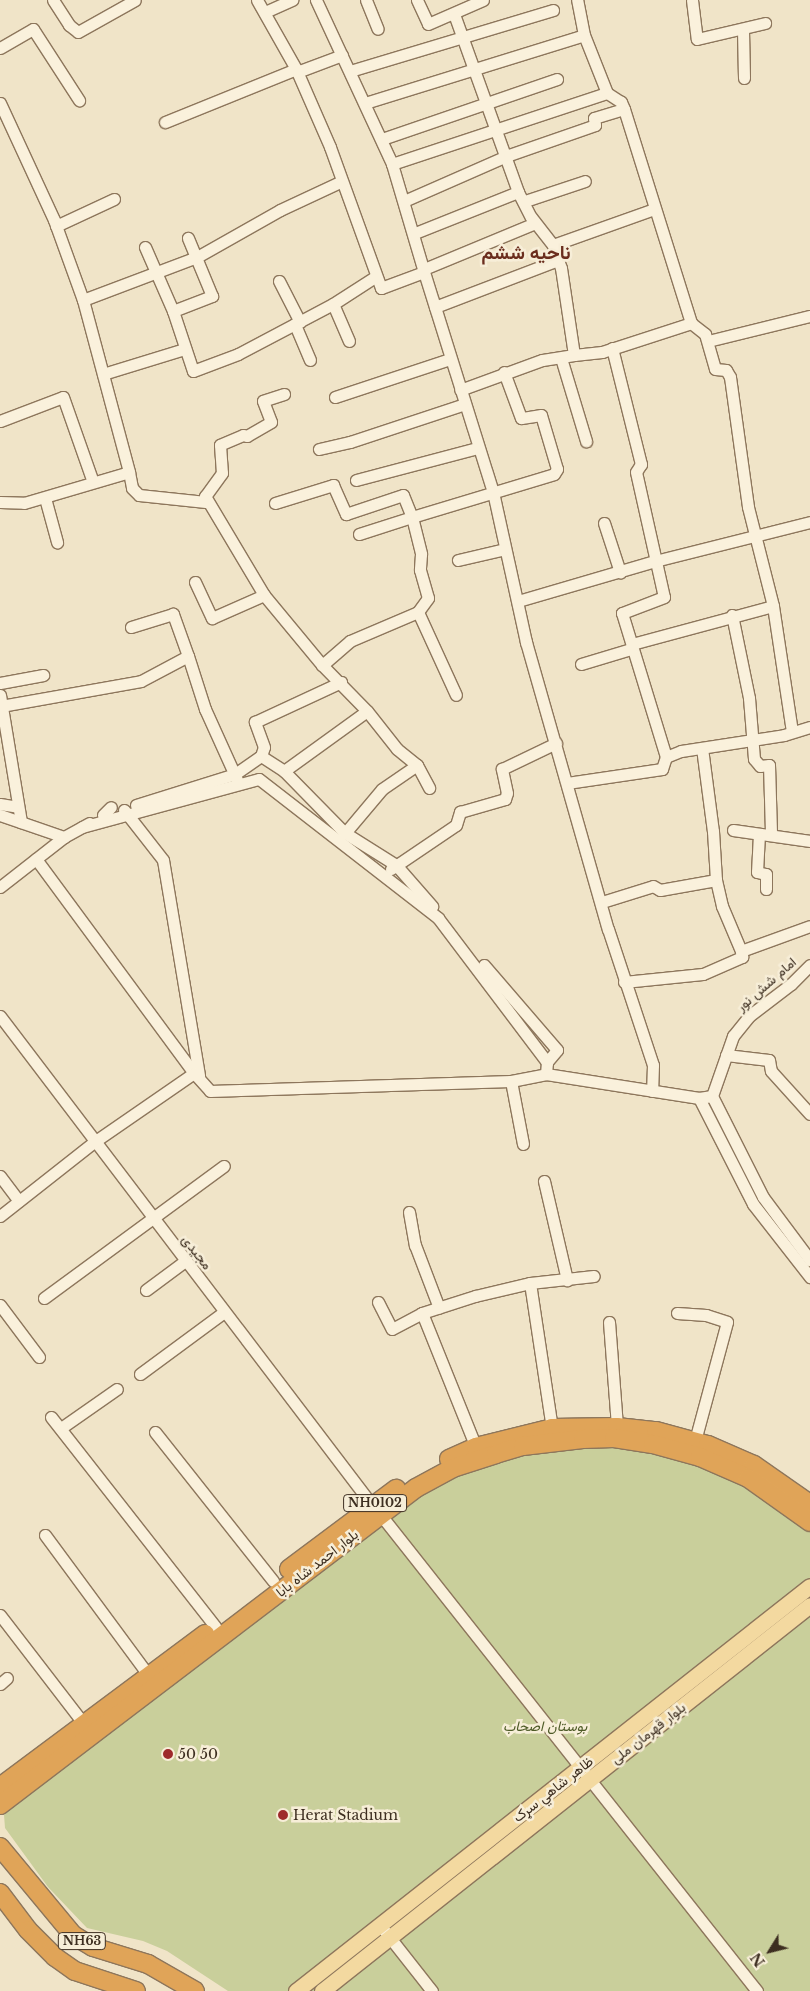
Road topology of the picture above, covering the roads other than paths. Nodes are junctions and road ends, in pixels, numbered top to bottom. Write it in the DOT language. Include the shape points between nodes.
graph roads {
  1 [pos="54,0"];
  2 [pos="135,0"];
  3 [pos="257,0"];
  4 [pos="292,0"];
  5 [pos="316,0"];
  6 [pos="366,0"];
  7 [pos="418,0"];
  8 [pos="483,0"];
  9 [pos="577,0"];
  10 [pos="692,0"];
  11 [pos="553,10"];
  12 [pos="264,12"];
  13 [pos="454,14"];
  14 [pos="765,23"];
  15 [pos="378,29"];
  16 [pos="743,30"];
  17 [pos="584,35"];
  18 [pos="462,36"];
  19 [pos="0,48"];
  20 [pos="342,55"];
  21 [pos="471,69"];
  22 [pos="296,70"];
  23 [pos="350,71"];
  24 [pos="744,78"];
  25 [pos="557,79"];
  26 [pos="607,93"];
  27 [pos="79,100"];
  28 [pos="0,103"];
  29 [pos="364,103"];
  30 [pos="487,105"];
  31 [pos="624,109"];
  32 [pos="165,122"];
  33 [pos="495,131"];
  34 [pos="382,139"];
  35 [pos="505,156"];
  36 [pos="392,164"];
  37 [pos="342,180"];
  38 [pos="585,181"];
  39 [pos="521,196"];
  40 [pos="114,198"];
  41 [pos="404,201"];
  42 [pos="654,209"];
  43 [pos="535,223"];
  44 [pos="56,226"];
  45 [pos="415,233"];
  46 [pos="188,238"];
  47 [pos="553,245"];
  48 [pos="145,247"];
  49 [pos="196,257"];
  50 [pos="558,260"];
  51 [pos="424,271"];
  52 [pos="157,273"];
  53 [pos="375,277"];
  54 [pos="279,281"];
  55 [pos="83,300"];
  56 [pos="333,304"];
  57 [pos="435,307"];
  58 [pos="174,311"];
  59 [pos="810,316"];
  60 [pos="297,323"];
  61 [pos="691,324"];
  62 [pos="349,341"];
  63 [pos="708,341"];
  64 [pos="612,348"];
  65 [pos="185,349"];
  66 [pos="574,355"];
  67 [pos="561,358"];
  68 [pos="450,359"];
  69 [pos="310,360"];
  70 [pos="504,372"];
  71 [pos="103,374"];
  72 [pos="460,390"];
  73 [pos="284,394"];
  74 [pos="335,397"];
  75 [pos="465,404"];
  76 [pos="0,421"];
  77 [pos="586,441"];
  78 [pos="477,448"];
  79 [pos="319,449"];
  80 [pos="129,472"];
  81 [pos="356,480"];
  82 [pos="93,482"];
  83 [pos="492,492"];
  84 [pos="45,498"];
  85 [pos="0,502"];
  86 [pos="206,502"];
  87 [pos="275,503"];
  88 [pos="412,517"];
  89 [pos="810,522"];
  90 [pos="604,523"];
  91 [pos="359,534"];
  92 [pos="754,535"];
  93 [pos="57,542"];
  94 [pos="505,549"];
  95 [pos="458,560"];
  96 [pos="655,561"];
  97 [pos="620,572"];
  98 [pos="194,582"];
  99 [pos="264,595"];
  100 [pos="518,602"];
  101 [pos="773,606"];
  102 [pos="418,612"];
  103 [pos="732,615"];
  104 [pos="131,628"];
  105 [pos="631,649"];
  106 [pos="188,656"];
  107 [pos="581,664"];
  108 [pos="322,665"];
  109 [pos="44,674"];
  110 [pos="341,682"];
  111 [pos="0,683"];
  112 [pos="456,695"];
  113 [pos="0,701"];
  114 [pos="367,711"];
  115 [pos="810,727"];
  116 [pos="792,731"];
  117 [pos="753,739"];
  118 [pos="556,743"];
  119 [pos="702,748"];
  120 [pos="261,756"];
  121 [pos="666,757"];
  122 [pos="417,765"];
  123 [pos="284,771"];
  124 [pos="237,778"];
  125 [pos="567,783"];
  126 [pos="429,788"];
  127 [pos="0,804"];
  128 [pos="18,807"];
  129 [pos="126,812"];
  130 [pos="0,815"];
  131 [pos="21,822"];
  132 [pos="82,827"];
  133 [pos="733,830"];
  134 [pos="345,833"];
  135 [pos="759,834"];
  136 [pos="772,834"];
  137 [pos="64,837"];
  138 [pos="810,841"];
  139 [pos="36,859"];
  140 [pos="396,865"];
  141 [pos="385,874"];
  142 [pos="716,880"];
  143 [pos="0,887"];
  144 [pos="766,889"];
  145 [pos="602,902"];
  146 [pos="810,926"];
  147 [pos="741,951"];
  148 [pos="810,965"];
  149 [pos="624,982"];
  150 [pos="0,1016"];
  151 [pos="726,1055"];
  152 [pos="547,1068"];
  153 [pos="196,1075"];
  154 [pos="511,1081"];
  155 [pos="652,1091"];
  156 [pos="712,1096"];
  157 [pos="699,1098"];
  158 [pos="810,1114"];
  159 [pos="94,1142"];
  160 [pos="523,1144"];
  161 [pos="224,1166"];
  162 [pos="0,1176"];
  163 [pos="544,1182"];
  164 [pos="20,1201"];
  165 [pos="409,1212"];
  166 [pos="0,1216"];
  167 [pos="154,1220"];
  168 [pos="810,1260"];
  169 [pos="185,1261"];
  170 [pos="594,1276"];
  171 [pos="810,1276"];
  172 [pos="567,1280"];
  173 [pos="530,1282"];
  174 [pos="146,1290"];
  175 [pos="44,1298"];
  176 [pos="378,1302"];
  177 [pos="0,1305"];
  178 [pos="439,1308"];
  179 [pos="224,1312"];
  180 [pos="677,1313"];
  181 [pos="422,1314"];
  182 [pos="609,1322"];
  183 [pos="39,1357"];
  184 [pos="140,1374"];
  185 [pos="117,1388"];
  186 [pos="51,1417"];
  187 [pos="617,1427"];
  188 [pos="61,1428"];
  189 [pos="552,1428"];
  190 [pos="155,1432"];
  191 [pos="695,1441"];
  192 [pos="476,1447"];
  193 [pos="810,1504"];
  194 [pos="376,1510"];
  195 [pos="810,1522"];
  196 [pos="45,1535"];
  197 [pos="273,1581"];
  198 [pos="810,1586"];
  199 [pos="810,1605"];
  200 [pos="0,1615"];
  201 [pos="215,1626"];
  202 [pos="149,1676"];
  203 [pos="84,1724"];
  204 [pos="580,1767"];
  205 [pos="590,1780"];
  206 [pos="0,1787"];
  207 [pos="0,1805"];
  208 [pos="0,1847"];
  209 [pos="0,1893"];
  210 [pos="380,1925"];
  211 [pos="390,1937"];
  212 [pos="136,1991"];
  213 [pos="195,1991"];
  214 [pos="296,1991"];
  215 [pos="322,1991"];
  216 [pos="432,1991"];
  217 [pos="757,1991"];
  1 -- 2 [label="street" via="69,25 78,32"];
  3 -- 12 [label="street"];
  4 -- 12 [label="street"];
  5 -- 20 [label="street"];
  6 -- 15 [label="street"];
  7 -- 13 [label="street" via="428,24"];
  8 -- 13 [label="street"];
  9 -- 17 [label="street"];
  10 -- 16 [label="street" via="697,39"];
  11 -- 18 [label="street"];
  12 -- 22 [label="street"];
  13 -- 18 [label="street"];
  14 -- 16 [label="street"];
  16 -- 24 [label="street"];
  17 -- 21 [label="street"];
  17 -- 26 [label="street"];
  18 -- 21 [label="street"];
  18 -- 23 [label="street"];
  19 -- 27 [label="street" via="33,29"];
  20 -- 22 [label="street"];
  20 -- 23 [label="street"];
  21 -- 29 [label="street"];
  21 -- 30 [label="street"];
  22 -- 32 [label="street"];
  22 -- 37 [label="street"];
  23 -- 29 [label="street"];
  25 -- 30 [label="street" via="487,101"];
  26 -- 31 [label="street" via="621,102"];
  26 -- 33 [label="street"];
  28 -- 44 [label="street"];
  29 -- 34 [label="street"];
  30 -- 33 [label="street"];
  30 -- 34 [label="street"];
  31 -- 35 [label="street" via="594,118 595,125"];
  31 -- 42 [label="street"];
  33 -- 35 [label="street"];
  33 -- 36 [label="street"];
  34 -- 36 [label="street"];
  35 -- 39 [label="street"];
  35 -- 41 [label="street"];
  36 -- 41 [label="street"];
  37 -- 49 [label="street"];
  37 -- 53 [label="street"];
  38 -- 39 [label="street"];
  39 -- 43 [label="street"];
  39 -- 45 [label="street"];
  40 -- 44 [label="street"];
  41 -- 45 [label="street"];
  42 -- 47 [label="street"];
  42 -- 61 [label="street"];
  43 -- 47 [label="street"];
  43 -- 51 [label="street"];
  44 -- 55 [label="street"];
  45 -- 51 [label="street"];
  46 -- 49 [label="street"];
  47 -- 50 [label="street"];
  48 -- 52 [label="street"];
  49 -- 52 [label="street"];
  49 -- 58 [label="street" via="212,296"];
  50 -- 57 [label="street"];
  50 -- 66 [label="street"];
  51 -- 53 [label="street" via="381,288"];
  51 -- 57 [label="street"];
  52 -- 55 [label="street"];
  52 -- 58 [label="street"];
  53 -- 56 [label="street"];
  54 -- 60 [label="street"];
  55 -- 71 [label="street"];
  56 -- 60 [label="street"];
  56 -- 62 [label="street"];
  57 -- 68 [label="street"];
  58 -- 65 [label="street"];
  59 -- 63 [label="street"];
  60 -- 65 [label="street" via="238,354 193,371"];
  60 -- 69 [label="street"];
  61 -- 63 [label="street" via="702,329"];
  61 -- 64 [label="street"];
  63 -- 92 [label="street" via="713,365 726,370 730,377"];
  64 -- 66 [label="street"];
  64 -- 96 [label="street" via="641,464 636,472"];
  65 -- 71 [label="street"];
  66 -- 67 [label="street"];
  67 -- 70 [label="street"];
  67 -- 77 [label="street"];
  68 -- 72 [label="street"];
  68 -- 74 [label="street"];
  70 -- 72 [label="street"];
  70 -- 83 [label="street" via="521,418 541,415 557,470 554,474"];
  71 -- 80 [label="street"];
  72 -- 75 [label="street"];
  73 -- 86 [label="street" via="263,402 271,422 247,436 220,445 222,473 205,496"];
  75 -- 78 [label="street"];
  75 -- 79 [label="street"];
  76 -- 82 [label="street" via="63,397"];
  78 -- 81 [label="street"];
  78 -- 83 [label="street"];
  80 -- 82 [label="street"];
  80 -- 86 [label="street" via="132,488 140,496"];
  82 -- 84 [label="street"];
  83 -- 88 [label="street"];
  83 -- 94 [label="street"];
  84 -- 85 [label="street" via="24,503"];
  84 -- 93 [label="street"];
  86 -- 99 [label="street" via="218,515"];
  87 -- 88 [label="street" via="333,485 346,514 403,495"];
  88 -- 91 [label="street"];
  88 -- 102 [label="street" via="428,598"];
  89 -- 92 [label="street"];
  90 -- 97 [label="street"];
  92 -- 96 [label="street"];
  92 -- 101 [label="street"];
  94 -- 95 [label="street"];
  94 -- 100 [label="street"];
  96 -- 97 [label="street"];
  96 -- 105 [label="street" via="664,597 622,613"];
  97 -- 100 [label="street" via="543,591"];
  98 -- 99 [label="street" via="212,618"];
  99 -- 108 [label="street"];
  100 -- 118 [label="street"];
  101 -- 103 [label="street"];
  101 -- 116 [label="street"];
  102 -- 108 [label="street" via="350,641"];
  102 -- 112 [label="street"];
  103 -- 105 [label="street" via="632,644"];
  103 -- 117 [label="street" via="749,698"];
  104 -- 106 [label="street" via="173,614"];
  105 -- 107 [label="street"];
  105 -- 121 [label="street"];
  106 -- 113 [label="street" via="141,680"];
  106 -- 124 [label="street" via="205,709"];
  108 -- 110 [label="street"];
  109 -- 111 [label="street"];
  110 -- 114 [label="street"];
  110 -- 120 [label="street" via="255,722 264,747"];
  113 -- 128 [label="street" via="7,722"];
  114 -- 122 [label="street" via="397,749"];
  114 -- 123 [label="street"];
  115 -- 116 [label="street"];
  116 -- 117 [label="street"];
  117 -- 119 [label="street"];
  117 -- 136 [label="street" via="754,759 760,766 769,765"];
  118 -- 125 [label="street"];
  118 -- 140 [label="street" via="502,769 507,793 505,799 460,812 456,826"];
  119 -- 121 [label="street"];
  119 -- 142 [label="street"];
  120 -- 123 [label="street"];
  120 -- 124 [label="street"];
  121 -- 125 [label="street" via="662,769"];
  122 -- 126 [label="street"];
  122 -- 134 [label="street" via="382,789"];
  123 -- 134 [label="street"];
  124 -- 129 [label="street" via="206,780"];
  124 -- 141 [label="street" via="259,778"];
  125 -- 145 [label="street"];
  127 -- 128 [label="street"];
  128 -- 131 [label="street"];
  129 -- 132 [label="street"];
  129 -- 132 [label="street" via="107,811"];
  129 -- 153 [label="street" via="163,860"];
  130 -- 131 [label="street"];
  131 -- 137 [label="street"];
  132 -- 137 [label="street"];
  133 -- 135 [label="street"];
  134 -- 140 [label="street"];
  135 -- 136 [label="street"];
  135 -- 144 [label="street" via="758,872 766,874"];
  136 -- 138 [label="street"];
  137 -- 139 [label="street"];
  139 -- 143 [label="street"];
  139 -- 153 [label="street"];
  140 -- 141 [label="street"];
  140 -- 152 [label="street" via="557,1050"];
  141 -- 152 [label="street" via="438,918"];
  142 -- 145 [label="street" via="660,890 653,886"];
  142 -- 147 [label="street"];
  145 -- 149 [label="street"];
  146 -- 147 [label="street"];
  147 -- 149 [label="street" via="742,956 703,974"];
  148 -- 151 [label="street, امام شش نور" via="749,1016 733,1036"];
  149 -- 155 [label="street" via="653,1065"];
  150 -- 159 [label="street, مجیدی"];
  151 -- 156 [label="street, امام شش نور"];
  151 -- 158 [label="street" via="769,1060 771,1071"];
  152 -- 154 [label="street"];
  152 -- 155 [label="street"];
  153 -- 154 [label="street" via="210,1091"];
  153 -- 159 [label="street"];
  154 -- 160 [label="street"];
  155 -- 157 [label="street"];
  156 -- 157 [label="street"];
  156 -- 168 [label="street" via="763,1197"];
  157 -- 171 [label="street" via="753,1204"];
  159 -- 164 [label="street"];
  159 -- 167 [label="street, مجیدی"];
  161 -- 167 [label="street"];
  162 -- 164 [label="street"];
  163 -- 172 [label="street"];
  164 -- 166 [label="street"];
  165 -- 178 [label="street" via="415,1245"];
  167 -- 169 [label="street, مجیدی"];
  167 -- 175 [label="street"];
  169 -- 174 [label="street"];
  169 -- 179 [label="street, مجیدی"];
  170 -- 172 [label="street"];
  172 -- 173 [label="street"];
  173 -- 178 [label="street"];
  173 -- 189 [label="street"];
  176 -- 181 [label="street" via="392,1329"];
  177 -- 183 [label="street"];
  178 -- 181 [label="street"];
  179 -- 184 [label="street"];
  179 -- 194 [label="street, مجیدی"];
  180 -- 191 [label="street" via="706,1315 727,1322"];
  181 -- 192 [label="street"];
  182 -- 187 [label="street"];
  185 -- 188 [label="street"];
  186 -- 188 [label="street"];
  187 -- 189 [label="highway, بلوار احمد شاه بابا / NH0102"];
  187 -- 191 [label="highway, بلوار احمد شاه بابا / NH0102" via="656,1431"];
  188 -- 201 [label="street"];
  189 -- 192 [label="highway, بلوار احمد شاه بابا / NH0102"];
  190 -- 197 [label="street"];
  191 -- 193 [label="highway, بلوار احمد شاه بابا / NH0102" via="754,1466"];
  192 -- 194 [label="highway, بلوار احمد شاه بابا / NH0102" via="426,1469"];
  194 -- 195 [label="highway, بلوار احمد شاه بابا / NH0102" via="433,1478 509,1449 614,1438 653,1444 700,1457 748,1478"];
  194 -- 197 [label="highway, بلوار احمد شاه بابا / NH0102"];
  194 -- 204 [label="street, مجیدی"];
  194 -- 207 [label="highway, بلوار احمد شاه بابا / NH0102"];
  196 -- 202 [label="street"];
  197 -- 201 [label="highway, بلوار احمد شاه بابا / NH0102"];
  198 -- 204 [label="main road, ظاهر شاهي سړک"];
  199 -- 205 [label="main road, بلوار قهرمان ملی"];
  200 -- 203 [label="street"];
  201 -- 202 [label="highway, بلوار احمد شاه بابا / NH0102"];
  202 -- 203 [label="highway, بلوار احمد شاه بابا / NH0102"];
  203 -- 206 [label="highway, بلوار احمد شاه بابا / NH0102"];
  204 -- 205 [label="street, مجیدی"];
  204 -- 210 [label="main road, ظاهر شاهي سړک"];
  205 -- 211 [label="main road, بلوار قهرمان ملی"];
  205 -- 217 [label="street, مجیدی"];
  208 -- 213 [label="highway, NH63" via="73,1935 93,1947 148,1964"];
  209 -- 212 [label="highway, NH63" via="28,1930 55,1957 75,1971"];
  210 -- 211 [label="street"];
  210 -- 214 [label="main road, ظاهر شاهي سړک"];
  211 -- 215 [label="main road, بلوار قهرمان ملی"];
  211 -- 216 [label="street"];
}
